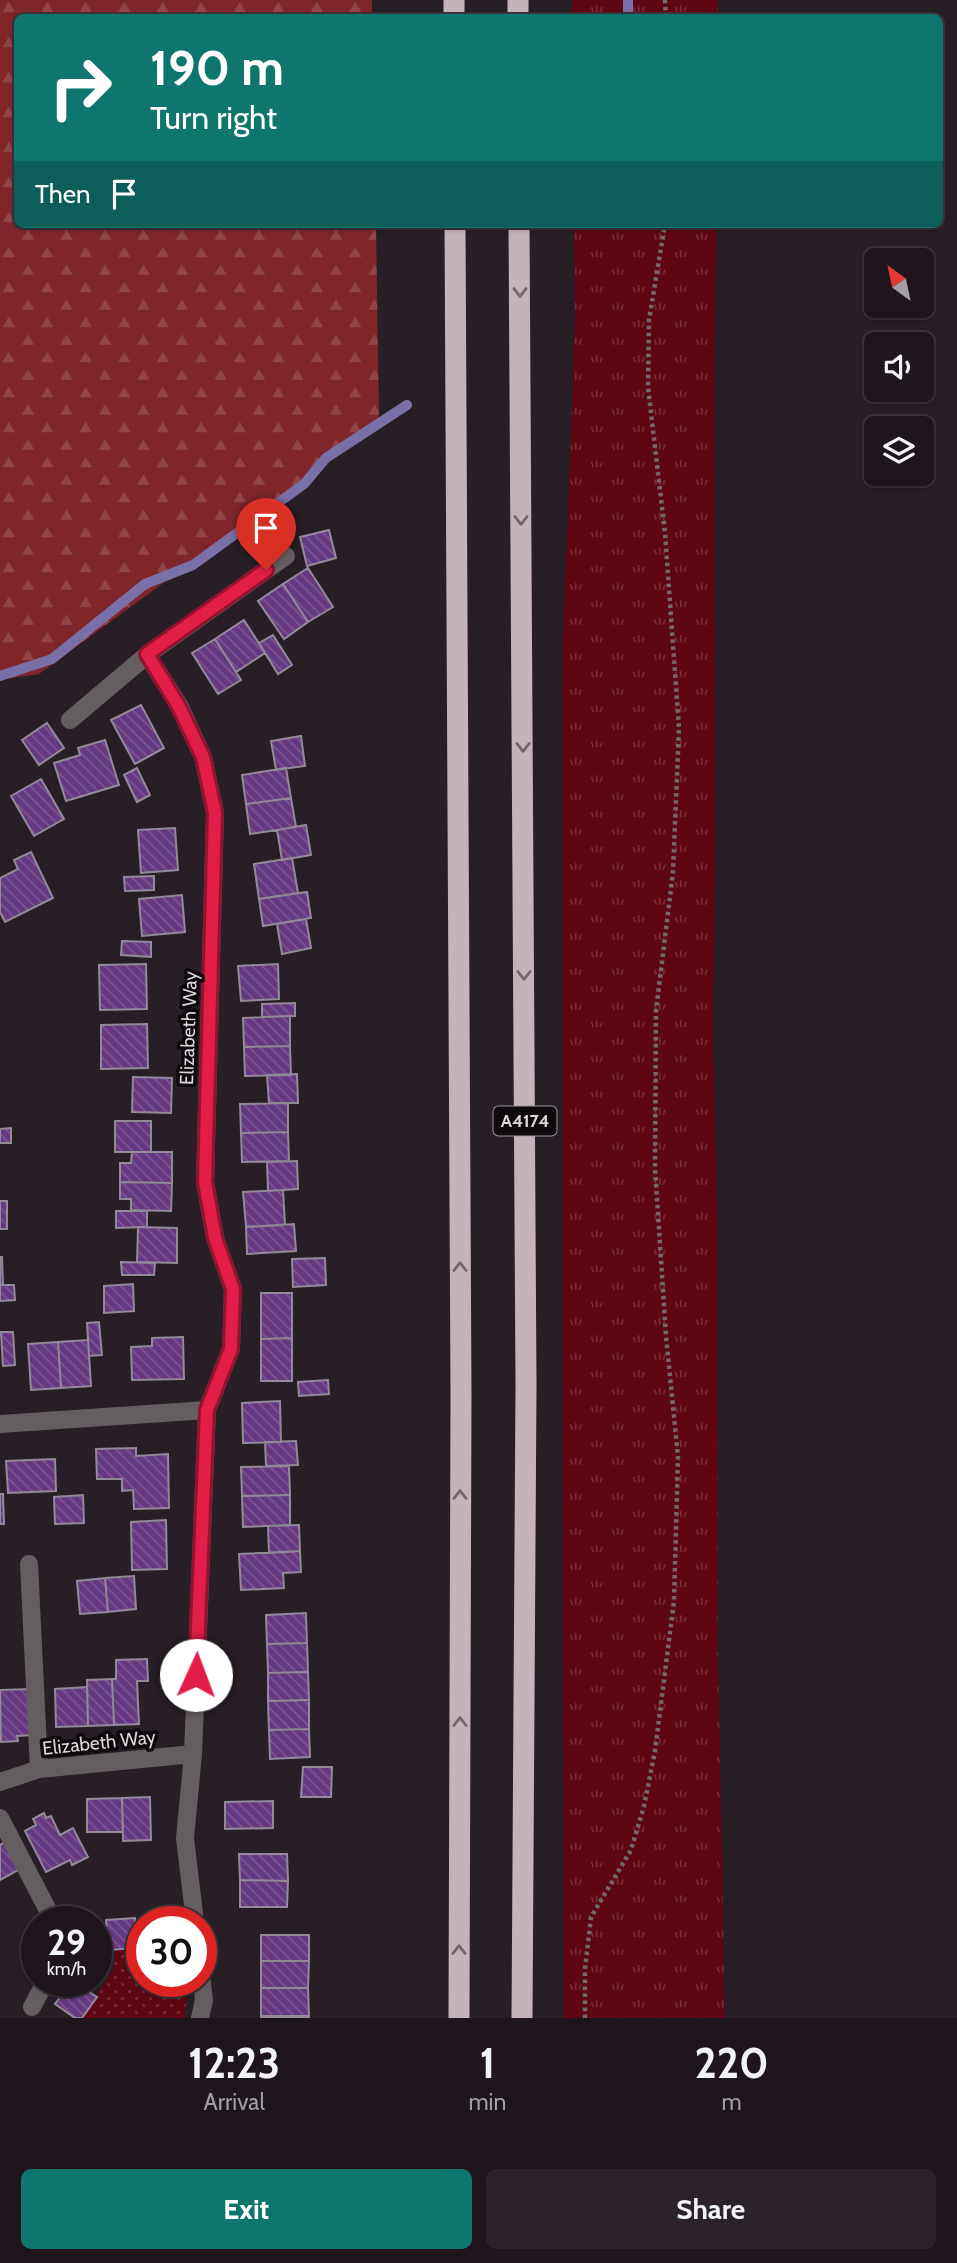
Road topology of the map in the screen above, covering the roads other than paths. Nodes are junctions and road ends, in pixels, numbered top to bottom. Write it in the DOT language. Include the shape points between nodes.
graph roads {
  1 [pos="455,228"];
  2 [pos="519,228"];
  3 [pos="286,556"];
  4 [pos="147,654"];
  5 [pos="70,720"];
  6 [pos="207,1410"];
  7 [pos="0,1424"];
  8 [pos="29,1564"];
  9 [pos="192,1754"];
  10 [pos="39,1769"];
  11 [pos="4,1783"];
  12 [pos="0,1818"];
  13 [pos="46,1906"];
  14 [pos="193,1906"];
  15 [pos="37,1997"];
  16 [pos="204,1997"];
  17 [pos="32,2007"];
  18 [pos="200,2018"];
  19 [pos="459,2018"];
  20 [pos="522,2018"];
  19 -- 1 [label="highway, one-way"];
  2 -- 20 [label="highway, A4174, one-way" via="526,1371"];
  3 -- 4 [label="street"];
  4 -- 5 [label="street"];
  4 -- 6 [label="street, Elizabeth Way" via="203,757 215,813 205,1182 215,1238 233,1289 231,1349"];
  6 -- 7 [label="street"];
  6 -- 9 [label="street, Elizabeth Way"];
  8 -- 10 [label="street"];
  9 -- 10 [label="street, Elizabeth Way"];
  9 -- 14 [label="street, Elizabeth Way" via="185,1838"];
  10 -- 11 [label="street, Elizabeth Way"];
  12 -- 13 [label="street"];
  15 -- 17 [label="street"];
  16 -- 18 [label="street"];
}
